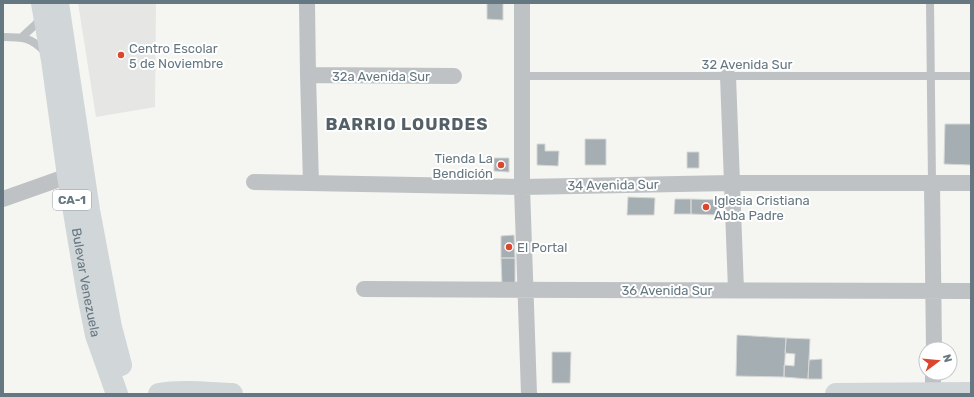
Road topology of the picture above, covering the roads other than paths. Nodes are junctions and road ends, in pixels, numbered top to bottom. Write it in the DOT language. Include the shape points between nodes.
graph roads {
  1 [pos="307,3"];
  2 [pos="522,3"];
  3 [pos="930,3"];
  4 [pos="48,6"];
  5 [pos="22,36"];
  6 [pos="3,37"];
  7 [pos="52,60"];
  8 [pos="308,75"];
  9 [pos="454,76"];
  10 [pos="522,76"];
  11 [pos="728,76"];
  12 [pos="931,76"];
  13 [pos="971,76"];
  14 [pos="68,176"];
  15 [pos="254,182"];
  16 [pos="311,183"];
  17 [pos="731,183"];
  18 [pos="932,183"];
  19 [pos="971,183"];
  20 [pos="522,187"];
  21 [pos="3,200"];
  22 [pos="364,289"];
  23 [pos="736,290"];
  24 [pos="526,291"];
  25 [pos="934,291"];
  26 [pos="971,292"];
  27 [pos="934,341"];
  28 [pos="107,367"];
  29 [pos="933,387"];
  30 [pos="971,393"];
  31 [pos="117,394"];
  32 [pos="122,394"];
  33 [pos="132,394"];
  34 [pos="158,394"];
  35 [pos="232,394"];
  36 [pos="529,394"];
  37 [pos="836,394"];
  1 -- 8 [label="street"];
  2 -- 10 [label="street"];
  3 -- 12 [label="lane"];
  4 -- 5 [label="lane" via="36,24"];
  4 -- 7 [label="main road, Bulevar Venezuela / CA-1"];
  4 -- 33 [label="main road, Bulevar Venezuela / CA-1" via="117,354"];
  5 -- 6 [label="lane"];
  5 -- 7 [label="lane" via="38,44"];
  7 -- 14 [label="main road, Bulevar Venezuela / CA-1"];
  8 -- 9 [label="street, 32a Avenida Sur"];
  8 -- 16 [label="street"];
  10 -- 11 [label="lane, 32 Avenida Sur"];
  10 -- 20 [label="street"];
  11 -- 12 [label="lane, 32 Avenida Sur"];
  11 -- 17 [label="street"];
  12 -- 13 [label="lane, 32 Avenida Sur"];
  12 -- 18 [label="lane"];
  14 -- 21 [label="street"];
  14 -- 28 [label="main road, Bulevar Venezuela / CA-1" via="86,290 96,335"];
  15 -- 16 [label="street, 34 Avenida Sur"];
  16 -- 20 [label="street, 34 Avenida Sur"];
  17 -- 18 [label="street, 34 Avenida Sur"];
  17 -- 20 [label="street, 34 Avenida Sur"];
  17 -- 23 [label="street"];
  18 -- 19 [label="street, 34 Avenida Sur"];
  18 -- 25 [label="street"];
  20 -- 24 [label="street"];
  22 -- 24 [label="street, 36 Avenida Sur"];
  23 -- 24 [label="street, 36 Avenida Sur"];
  23 -- 25 [label="street, 36 Avenida Sur"];
  24 -- 36 [label="street"];
  25 -- 26 [label="street, 36 Avenida Sur"];
  25 -- 27 [label="street"];
  28 -- 31 [label="main road, Bulevar Venezuela / CA-1"];
  28 -- 32 [label="main road" via="115,377"];
  29 -- 30 [label="main road"];
  29 -- 37 [label="main road"];
  34 -- 35 [label="main road"];
}
